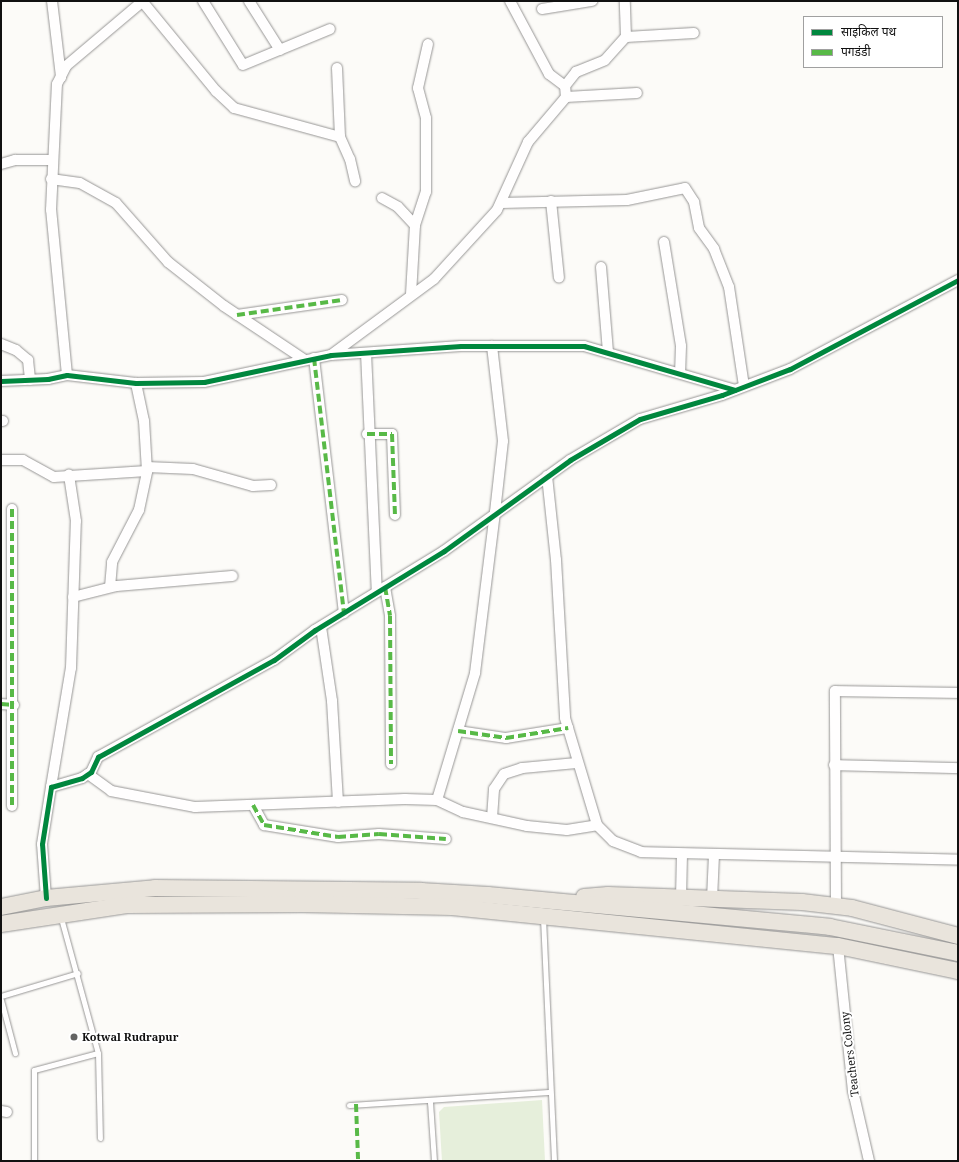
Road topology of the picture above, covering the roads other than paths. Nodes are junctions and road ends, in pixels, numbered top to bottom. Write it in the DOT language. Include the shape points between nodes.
graph roads {
  1 [pos="52,1"];
  2 [pos="143,1"];
  3 [pos="203,1"];
  4 [pos="249,1"];
  5 [pos="510,1"];
  6 [pos="592,1"];
  7 [pos="625,1"];
  8 [pos="542,9"];
  9 [pos="330,30"];
  10 [pos="694,33"];
  11 [pos="626,38"];
  12 [pos="428,44"];
  13 [pos="280,50"];
  14 [pos="337,68"];
  15 [pos="61,77"];
  16 [pos="565,86"];
  17 [pos="636,93"];
  18 [pos="566,97"];
  19 [pos="340,137"];
  20 [pos="51,160"];
  21 [pos="1,164"];
  22 [pos="51,179"];
  23 [pos="355,181"];
  24 [pos="382,198"];
  25 [pos="550,202"];
  26 [pos="501,203"];
  27 [pos="415,225"];
  28 [pos="664,242"];
  29 [pos="601,267"];
  30 [pos="559,278"];
  31 [pos="958,280"];
  32 [pos="411,295"];
  33 [pos="342,300"];
  34 [pos="237,315"];
  35 [pos="1,344"];
  36 [pos="492,346"];
  37 [pos="366,352"];
  38 [pos="608,353"];
  39 [pos="331,355"];
  40 [pos="309,359"];
  41 [pos="680,373"];
  42 [pos="67,375"];
  43 [pos="30,380"];
  44 [pos="1,381"];
  45 [pos="136,383"];
  46 [pos="739,388"];
  47 [pos="367,434"];
  48 [pos="1,460"];
  49 [pos="147,469"];
  50 [pos="69,475"];
  51 [pos="547,476"];
  52 [pos="271,485"];
  53 [pos="12,509"];
  54 [pos="495,512"];
  55 [pos="394,515"];
  56 [pos="233,576"];
  57 [pos="110,587"];
  58 [pos="381,590"];
  59 [pos="73,598"];
  60 [pos="344,613"];
  61 [pos="321,627"];
  62 [pos="958,693"];
  63 [pos="1,704"];
  64 [pos="14,704"];
  65 [pos="568,728"];
  66 [pos="458,730"];
  67 [pos="577,763"];
  68 [pos="390,764"];
  69 [pos="834,765"];
  70 [pos="958,768"];
  71 [pos="88,774"];
  72 [pos="51,787"];
  73 [pos="437,800"];
  74 [pos="338,802"];
  75 [pos="253,805"];
  76 [pos="12,806"];
  77 [pos="492,818"];
  78 [pos="597,824"];
  79 [pos="446,839"];
  80 [pos="682,854"];
  81 [pos="714,855"];
  82 [pos="834,857"];
  83 [pos="958,860"];
  84 [pos="243,897"];
  85 [pos="46,898"];
  86 [pos="681,898"];
  87 [pos="712,899"];
  88 [pos="836,906"];
  89 [pos="1,907"];
  90 [pos="544,907"];
  91 [pos="54,914"];
  92 [pos="1,924"];
  93 [pos="958,936"];
  94 [pos="838,946"];
  95 [pos="958,953"];
  96 [pos="958,971"];
  97 [pos="78,973"];
  98 [pos="1,996"];
  99 [pos="1,1000"];
  100 [pos="98,1053"];
  101 [pos="16,1054"];
  102 [pos="550,1092"];
  103 [pos="430,1102"];
  104 [pos="350,1105"];
  105 [pos="100,1138"];
  106 [pos="34,1161"];
  107 [pos="434,1161"];
  108 [pos="554,1161"];
  109 [pos="869,1161"];
  1 -- 15 [label="street"];
  2 -- 15 [label="street" via="66,66"];
  2 -- 19 [label="street" via="216,91 234,108"];
  3 -- 13 [label="street" via="243,65"];
  4 -- 13 [label="street"];
  5 -- 16 [label="street" via="549,74"];
  6 -- 8 [label="street"];
  7 -- 11 [label="street"];
  9 -- 13 [label="street"];
  10 -- 11 [label="street"];
  11 -- 16 [label="street" via="605,60 576,72"];
  12 -- 27 [label="street" via="418,88 426,118 426,192"];
  14 -- 19 [label="street"];
  15 -- 20 [label="street" via="58,84"];
  16 -- 18 [label="street"];
  17 -- 18 [label="street"];
  18 -- 26 [label="street" via="528,142"];
  19 -- 23 [label="street" via="350,158"];
  20 -- 21 [label="street" via="15,160"];
  20 -- 22 [label="street"];
  22 -- 34 [label="street" via="80,183 116,203 168,262"];
  22 -- 42 [label="street" via="50,210"];
  24 -- 27 [label="street" via="398,207"];
  25 -- 26 [label="street"];
  25 -- 30 [label="street"];
  25 -- 46 [label="street" via="627,200 685,188 694,202 699,228 714,249 729,287"];
  26 -- 32 [label="street" via="434,279"];
  27 -- 32 [label="street"];
  28 -- 41 [label="street" via="682,346"];
  29 -- 38 [label="street"];
  31 -- 46 [label="street" via="790,369"];
  32 -- 39 [label="street"];
  33 -- 34 [label="street"];
  34 -- 40 [label="street"];
  35 -- 43 [label="street" via="16,350 28,360"];
  36 -- 37 [label="street"];
  36 -- 38 [label="street" via="584,346"];
  36 -- 54 [label="street" via="503,441"];
  37 -- 39 [label="street"];
  37 -- 47 [label="street"];
  38 -- 41 [label="street"];
  39 -- 40 [label="street"];
  40 -- 45 [label="street" via="204,382"];
  40 -- 60 [label="street"];
  41 -- 46 [label="street"];
  42 -- 43 [label="street"];
  42 -- 45 [label="street"];
  43 -- 44 [label="street"];
  45 -- 49 [label="street" via="144,421"];
  46 -- 51 [label="street" via="640,419"];
  47 -- 55 [label="street" via="392,434"];
  47 -- 58 [label="street"];
  48 -- 50 [label="street" via="22,460 54,477"];
  49 -- 50 [label="street"];
  49 -- 52 [label="street" via="193,469 253,486"];
  49 -- 57 [label="street" via="140,510 112,562"];
  50 -- 59 [label="street" via="76,522"];
  51 -- 54 [label="street"];
  51 -- 65 [label="street"];
  53 -- 64 [label="street"];
  54 -- 58 [label="street" via="444,551"];
  54 -- 66 [label="street" via="475,672"];
  56 -- 57 [label="street"];
  57 -- 59 [label="street"];
  58 -- 60 [label="street"];
  58 -- 68 [label="street" via="390,616"];
  59 -- 72 [label="street" via="71,668"];
  60 -- 61 [label="street"];
  61 -- 71 [label="street" via="274,660 98,757"];
  61 -- 74 [label="street" via="332,701"];
  62 -- 69 [label="street" via="835,691"];
  63 -- 64 [label="street"];
  64 -- 76 [label="street"];
  65 -- 66 [label="street" via="506,738"];
  65 -- 67 [label="street"];
  66 -- 73 [label="street"];
  67 -- 77 [label="street" via="522,768 504,774 494,789"];
  67 -- 78 [label="street"];
  69 -- 70 [label="street"];
  69 -- 82 [label="street"];
  71 -- 72 [label="street"];
  71 -- 75 [label="street" via="111,791 188,806"];
  72 -- 85 [label="street" via="42,844"];
  73 -- 74 [label="street"];
  73 -- 77 [label="street" via="463,812"];
  74 -- 75 [label="street"];
  75 -- 79 [label="street" via="264,825 338,837 380,834"];
  77 -- 78 [label="street" via="567,830"];
  78 -- 80 [label="street" via="613,841 641,852"];
  80 -- 81 [label="street"];
  80 -- 86 [label="street"];
  81 -- 82 [label="street"];
  81 -- 87 [label="street"];
  82 -- 83 [label="street"];
  82 -- 88 [label="street"];
  84 -- 85 [label="highway" via="155,888"];
  84 -- 90 [label="highway" via="303,896 452,907"];
  84 -- 91 [label="highway" via="127,905"];
  85 -- 89 [label="highway"];
  85 -- 91 [label="highway"];
  86 -- 87 [label="highway"];
  86 -- 90 [label="highway" via="608,895"];
  87 -- 88 [label="highway"];
  88 -- 93 [label="highway" via="906,920"];
  90 -- 94 [label="highway"];
  90 -- 95 [label="highway" via="830,927"];
  90 -- 102 [label="lane"];
  91 -- 92 [label="highway"];
  91 -- 97 [label="lane"];
  94 -- 96 [label="highway"];
  94 -- 109 [label="street, Teachers Colony" via="853,1091"];
  97 -- 98 [label="lane"];
  97 -- 100 [label="lane"];
  99 -- 101 [label="lane"];
  100 -- 105 [label="lane"];
  100 -- 106 [label="lane" via="34,1070"];
  102 -- 103 [label="lane"];
  102 -- 108 [label="lane"];
  103 -- 104 [label="lane"];
  103 -- 107 [label="lane"];
}
